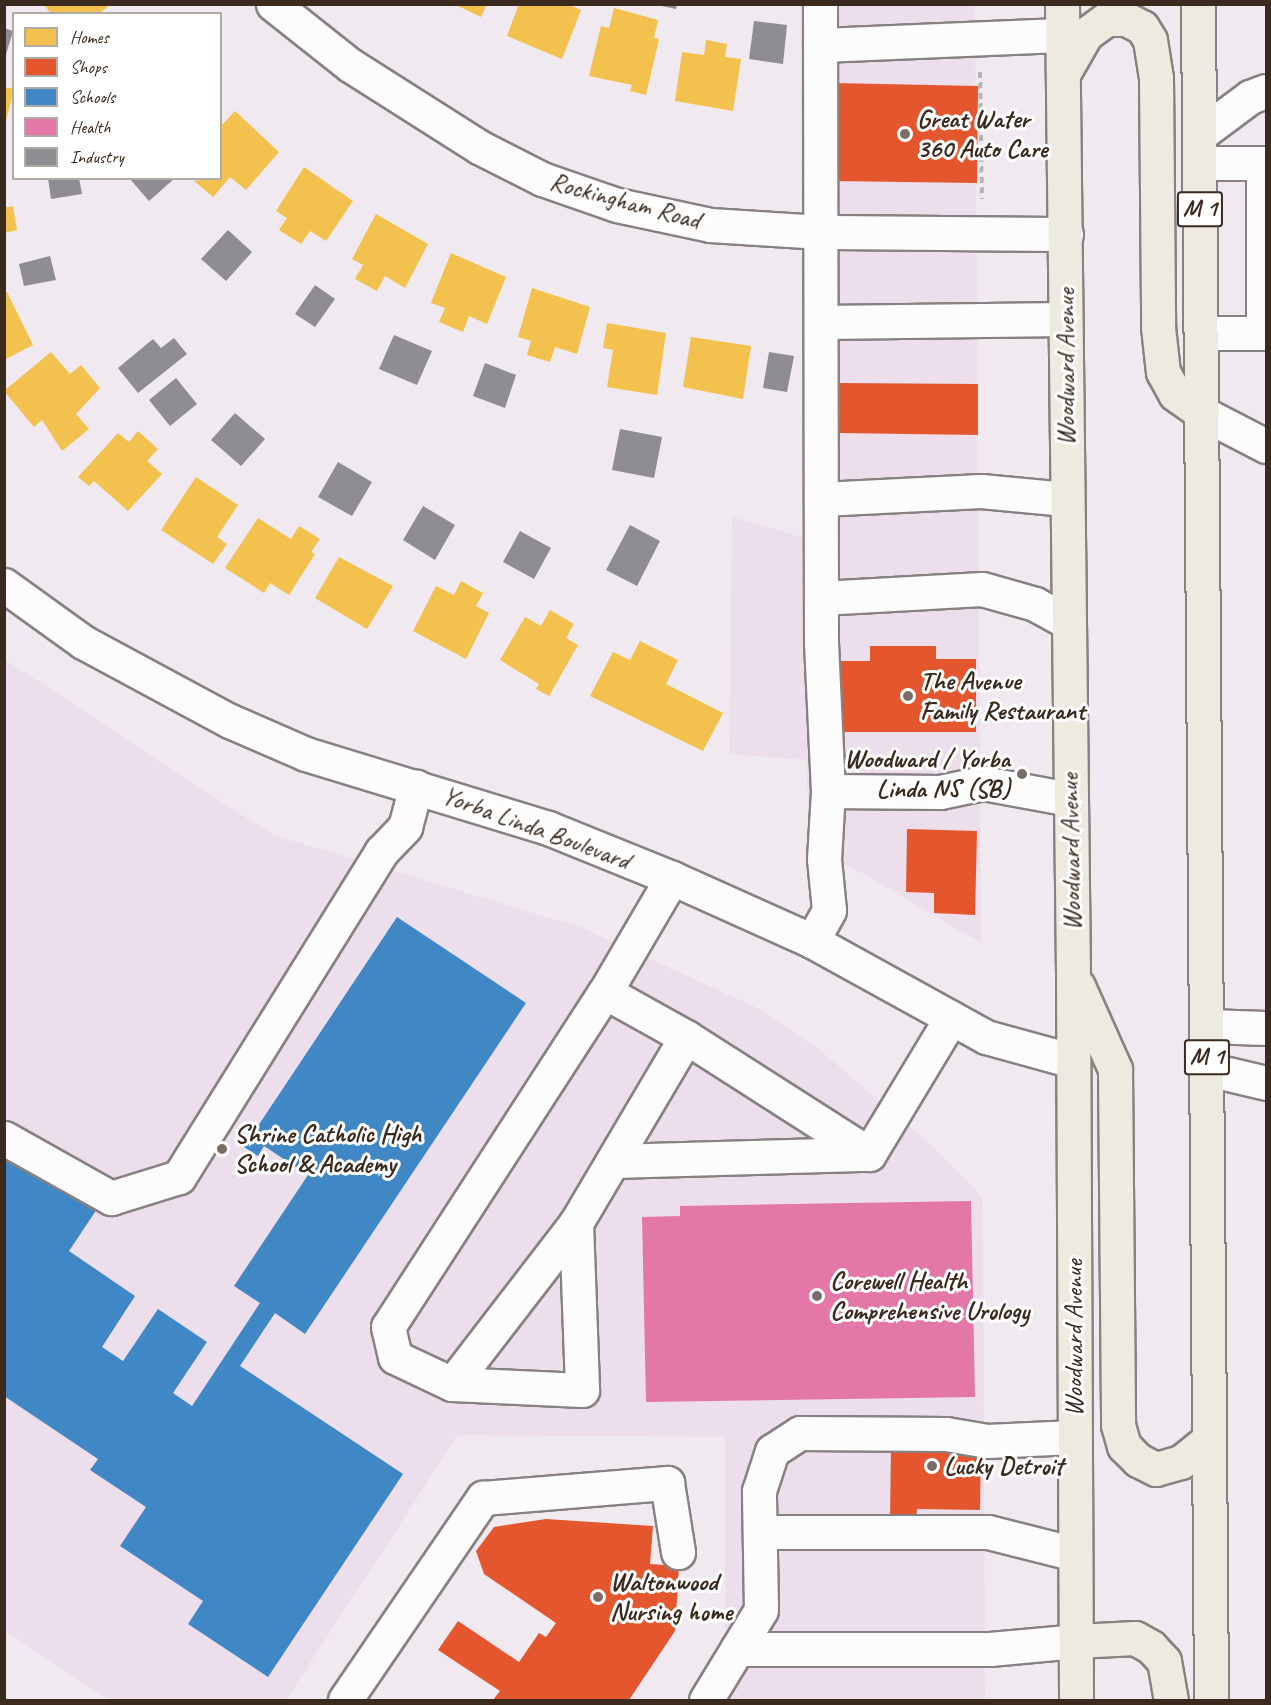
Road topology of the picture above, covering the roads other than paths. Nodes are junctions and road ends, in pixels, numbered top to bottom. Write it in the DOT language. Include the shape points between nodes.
graph roads {
  1 [pos="273,4"];
  2 [pos="820,4"];
  3 [pos="1198,4"];
  4 [pos="1062,20"];
  5 [pos="820,45"];
  6 [pos="1063,75"];
  7 [pos="1266,91"];
  8 [pos="1200,149"];
  9 [pos="821,232"];
  10 [pos="1066,234"];
  11 [pos="1265,258"];
  12 [pos="1065,319"];
  13 [pos="822,322"];
  14 [pos="1201,333"];
  15 [pos="1265,333"];
  16 [pos="1202,412"];
  17 [pos="1266,446"];
  18 [pos="821,499"];
  19 [pos="1066,499"];
  20 [pos="4,585"];
  21 [pos="821,598"];
  22 [pos="1068,622"];
  23 [pos="416,786"];
  24 [pos="828,791"];
  25 [pos="1069,799"];
  26 [pos="672,878"];
  27 [pos="812,941"];
  28 [pos="1073,976"];
  29 [pos="605,992"];
  30 [pos="951,1018"];
  31 [pos="1206,1026"];
  32 [pos="1266,1029"];
  33 [pos="686,1037"];
  34 [pos="1073,1061"];
  35 [pos="1207,1069"];
  36 [pos="1266,1083"];
  37 [pos="4,1137"];
  38 [pos="869,1154"];
  39 [pos="613,1161"];
  40 [pos="576,1223"];
  41 [pos="452,1384"];
  42 [pos="1074,1437"];
  43 [pos="1209,1439"];
  44 [pos="760,1532"];
  45 [pos="678,1552"];
  46 [pos="1075,1554"];
  47 [pos="1076,1641"];
  48 [pos="737,1649"];
  49 [pos="716,1698"];
  50 [pos="345,1701"];
  51 [pos="1076,1701"];
  52 [pos="1171,1701"];
  53 [pos="1211,1701"];
  1 -- 9 [label="street, Rockingham Road" via="412,108 542,179 616,205 710,225"];
  2 -- 5 [label="street"];
  3 -- 8 [label="main road, M 1"];
  4 -- 5 [label="street" via="979,38"];
  4 -- 6 [label="main road, Woodward Avenue"];
  5 -- 9 [label="street"];
  6 -- 10 [label="main road, Woodward Avenue"];
  6 -- 16 [label="main road" via="1086,34 1107,19 1126,19 1142,27 1150,40 1156,78 1158,327 1163,372 1175,394"];
  7 -- 8 [label="street" via="1250,97"];
  8 -- 11 [label="street" via="1263,163"];
  8 -- 14 [label="main road, M 1"];
  9 -- 10 [label="street, Rockingham Road"];
  9 -- 13 [label="street"];
  10 -- 12 [label="main road, Woodward Avenue"];
  11 -- 15 [label="street"];
  12 -- 13 [label="street"];
  12 -- 19 [label="main road, Woodward Avenue"];
  13 -- 18 [label="street"];
  14 -- 15 [label="street"];
  14 -- 16 [label="main road, M 1"];
  16 -- 17 [label="street"];
  16 -- 31 [label="main road, M 1"];
  18 -- 19 [label="street" via="981,491"];
  18 -- 21 [label="street"];
  19 -- 22 [label="main road, Woodward Avenue"];
  20 -- 23 [label="street, Yorba Linda Boulevard" via="83,642 230,721 306,754"];
  21 -- 22 [label="street" via="981,589 1035,604"];
  21 -- 24 [label="street"];
  22 -- 25 [label="main road, Woodward Avenue"];
  23 -- 26 [label="street, Yorba Linda Boulevard" via="548,828"];
  23 -- 37 [label="street" via="405,827 381,852 179,1176 111,1198"];
  24 -- 25 [label="street" via="940,792 983,783"];
  24 -- 27 [label="street" via="824,859 829,909"];
  25 -- 28 [label="main road, Woodward Avenue"];
  26 -- 27 [label="street, Yorba Linda Boulevard"];
  26 -- 29 [label="street"];
  27 -- 30 [label="street, Yorba Linda Boulevard"];
  28 -- 34 [label="main road, Woodward Avenue"];
  28 -- 43 [label="main road" via="1115,1069 1118,1425 1125,1446 1138,1460 1156,1469 1181,1462"];
  29 -- 33 [label="street"];
  29 -- 41 [label="street" via="388,1327 395,1357"];
  30 -- 34 [label="street, Yorba Linda Boulevard" via="986,1036"];
  30 -- 38 [label="street"];
  31 -- 32 [label="street"];
  31 -- 35 [label="main road, M 1"];
  33 -- 38 [label="street"];
  33 -- 39 [label="street"];
  34 -- 42 [label="main road, Woodward Avenue"];
  35 -- 36 [label="street"];
  35 -- 43 [label="main road, M 1"];
  38 -- 39 [label="street"];
  39 -- 40 [label="street"];
  40 -- 41 [label="street"];
  40 -- 41 [label="street" via="582,1390"];
  42 -- 44 [label="street" via="987,1441 946,1434 800,1433 772,1451 759,1491"];
  42 -- 46 [label="main road, Woodward Avenue"];
  43 -- 53 [label="main road, M 1"];
  44 -- 46 [label="street" via="988,1532"];
  44 -- 48 [label="street" via="760,1610"];
  45 -- 50 [label="street" via="666,1483 483,1498"];
  46 -- 47 [label="main road, Woodward Avenue"];
  47 -- 48 [label="street" via="990,1649"];
  47 -- 51 [label="main road, Woodward Avenue"];
  47 -- 52 [label="main road" via="1135,1638 1151,1647 1164,1661"];
  48 -- 49 [label="street"];
}
